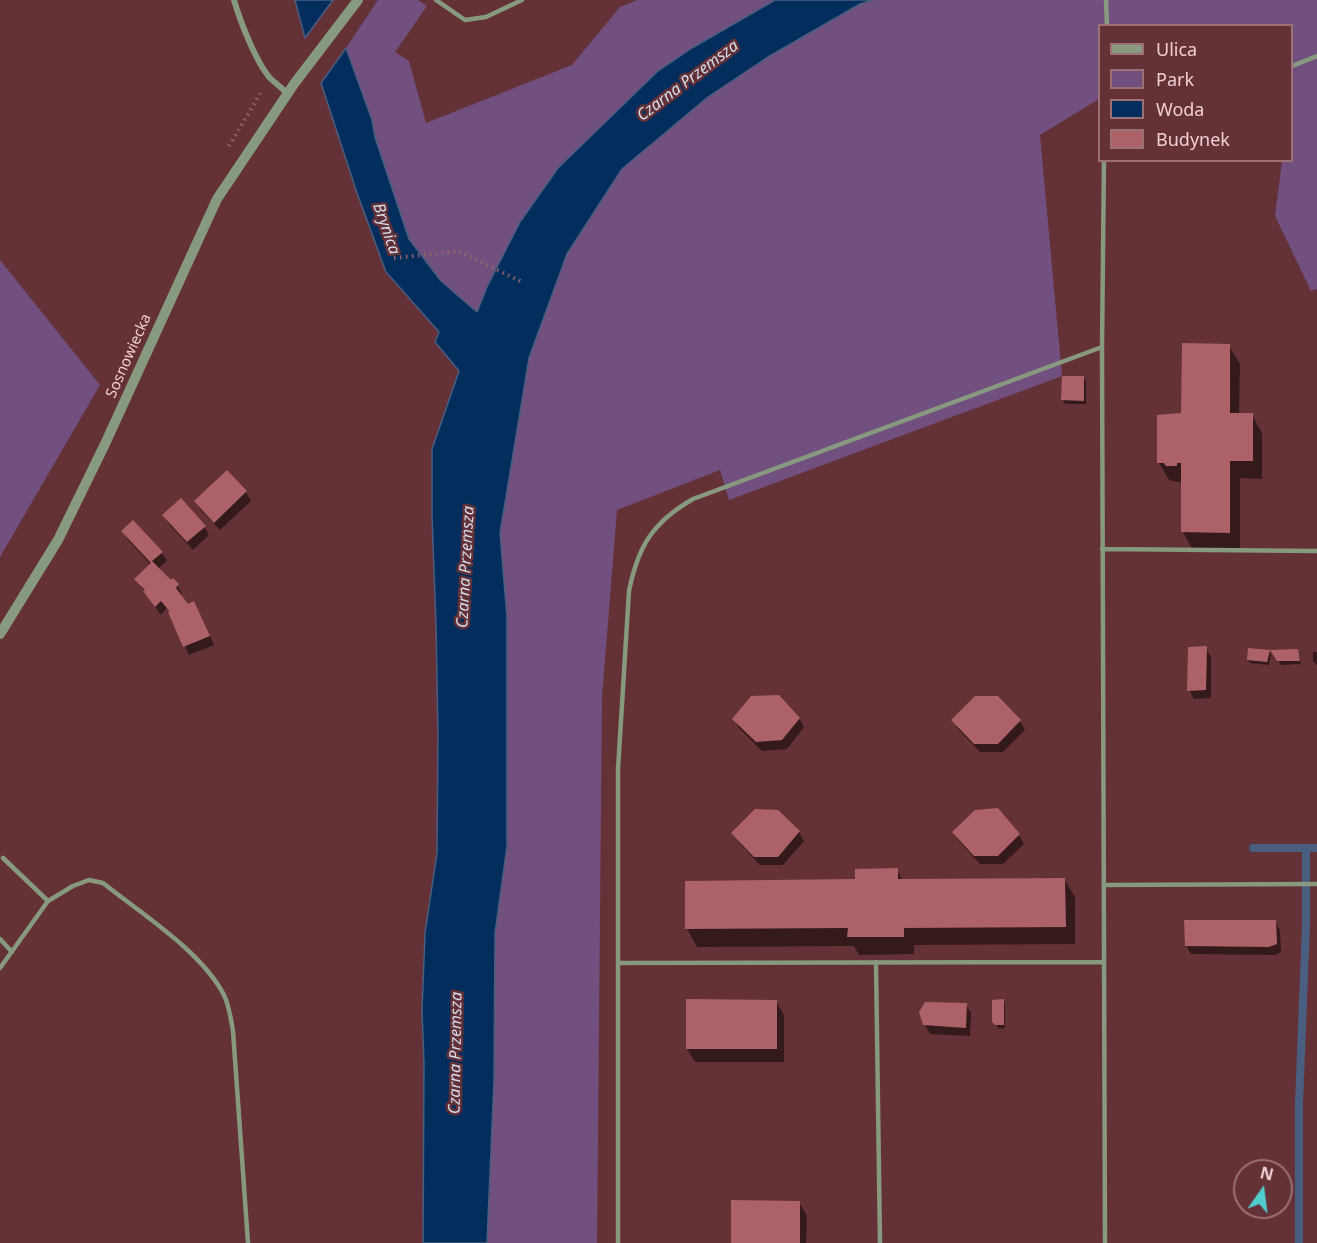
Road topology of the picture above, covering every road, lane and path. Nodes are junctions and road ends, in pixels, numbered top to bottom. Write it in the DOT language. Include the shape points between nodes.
graph roads {
  1 [pos="234,0"];
  2 [pos="436,0"];
  3 [pos="522,0"];
  4 [pos="1106,0"];
  5 [pos="358,1"];
  6 [pos="1107,24"];
  7 [pos="1317,56"];
  8 [pos="1293,66"];
  9 [pos="291,89"];
  10 [pos="1104,162"];
  11 [pos="394,258"];
  12 [pos="522,282"];
  13 [pos="1102,347"];
  14 [pos="1102,549"];
  15 [pos="1317,551"];
  16 [pos="0,633"];
  17 [pos="3,858"];
  18 [pos="1317,884"];
  19 [pos="1104,885"];
  20 [pos="48,901"];
  21 [pos="0,939"];
  22 [pos="12,952"];
  23 [pos="1104,962"];
  24 [pos="618,963"];
  25 [pos="876,963"];
  26 [pos="0,968"];
  27 [pos="248,1243"];
  28 [pos="618,1243"];
  29 [pos="880,1243"];
  30 [pos="1105,1243"];
  1 -- 9 [label="street" via="262,67 270,78"];
  2 -- 3 [label="lane" via="465,20 486,17"];
  4 -- 6 [label="lane"];
  5 -- 9 [label="street, Sosnowiecka"];
  7 -- 8 [label="lane"];
  9 -- 16 [label="street, Sosnowiecka" via="217,199 58,540"];
  10 -- 13 [label="lane"];
  11 -- 12 [label="path" via="459,251"];
  13 -- 14 [label="lane"];
  13 -- 24 [label="lane" via="725,486 672,511 656,528 634,566 629,591 618,769"];
  14 -- 15 [label="lane"];
  14 -- 19 [label="lane"];
  17 -- 20 [label="lane"];
  18 -- 19 [label="lane"];
  19 -- 23 [label="lane"];
  20 -- 22 [label="lane"];
  20 -- 27 [label="lane" via="90,880 103,883 214,978 225,998 234,1030"];
  21 -- 22 [label="lane"];
  22 -- 26 [label="lane"];
  23 -- 25 [label="lane"];
  23 -- 30 [label="lane"];
  24 -- 25 [label="lane"];
  24 -- 28 [label="lane"];
  25 -- 29 [label="lane"];
}
